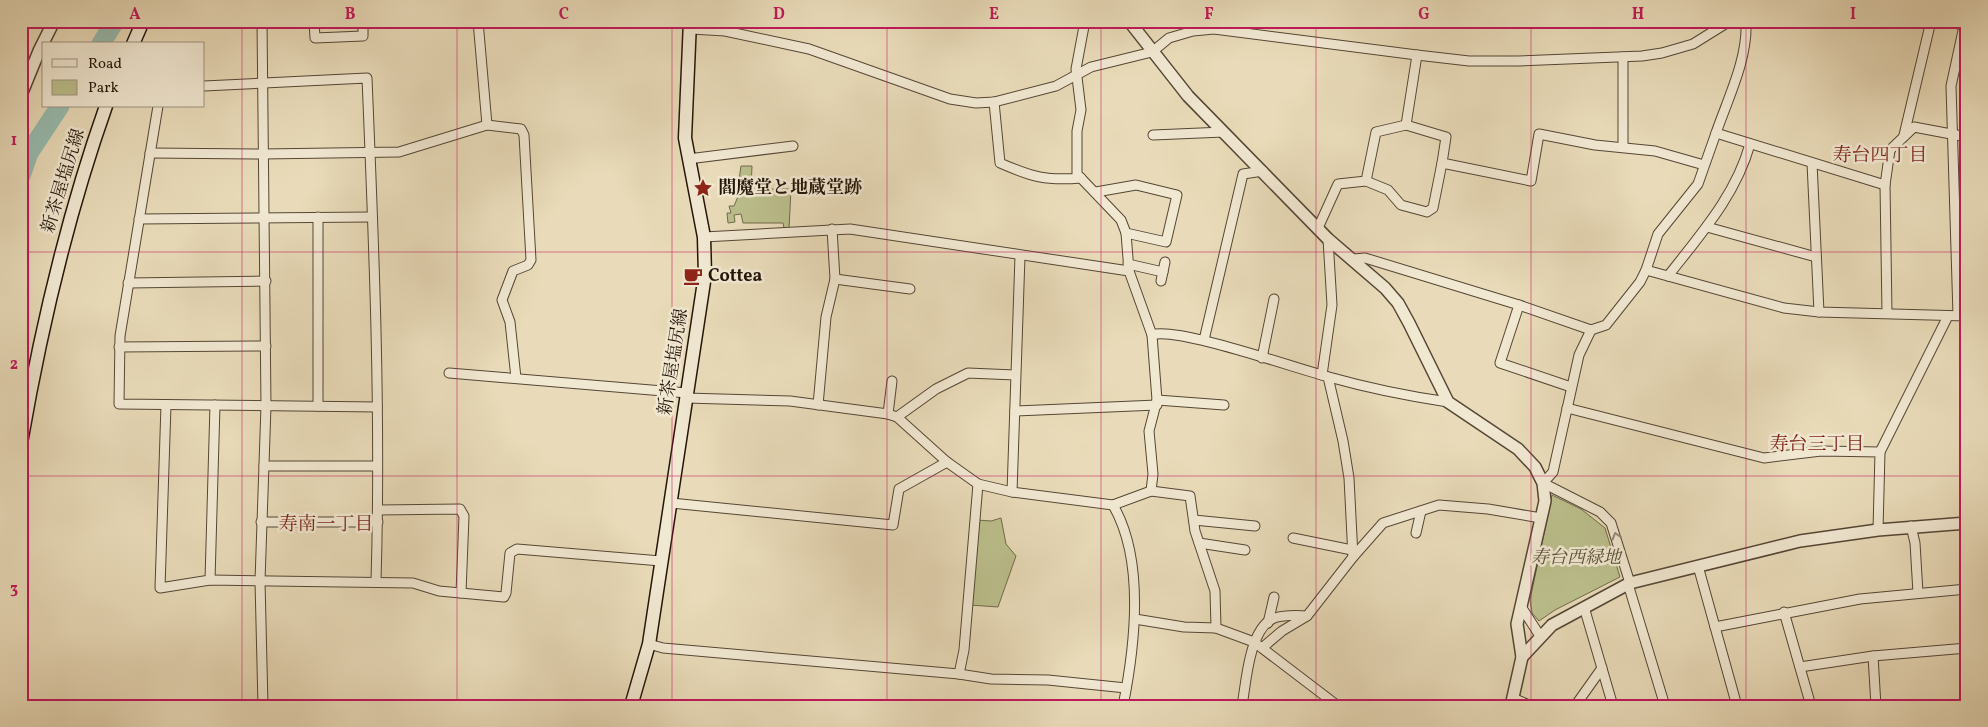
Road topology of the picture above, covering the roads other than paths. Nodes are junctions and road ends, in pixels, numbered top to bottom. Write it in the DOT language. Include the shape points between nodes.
graph roads {
  1 [pos="54,21"];
  2 [pos="143,21"];
  3 [pos="262,21"];
  4 [pos="314,21"];
  5 [pos="363,21"];
  6 [pos="478,21"];
  7 [pos="1084,21"];
  8 [pos="1129,21"];
  9 [pos="1730,21"];
  10 [pos="1746,21"];
  11 [pos="1931,21"];
  12 [pos="1944,21"];
  13 [pos="690,25"];
  14 [pos="1966,26"];
  15 [pos="44,42"];
  16 [pos="133,42"];
  17 [pos="42,45"];
  18 [pos="1152,52"];
  19 [pos="1417,55"];
  20 [pos="1622,57"];
  21 [pos="1076,77"];
  22 [pos="263,84"];
  23 [pos="205,86"];
  24 [pos="21,95"];
  25 [pos="994,102"];
  26 [pos="105,108"];
  27 [pos="158,108"];
  28 [pos="487,125"];
  29 [pos="1406,125"];
  30 [pos="1159,132"];
  31 [pos="1224,132"];
  32 [pos="1716,133"];
  33 [pos="1951,135"];
  34 [pos="1904,136"];
  35 [pos="1967,137"];
  36 [pos="1750,144"];
  37 [pos="793,146"];
  38 [pos="1624,147"];
  39 [pos="370,151"];
  40 [pos="150,153"];
  41 [pos="263,154"];
  42 [pos="688,159"];
  43 [pos="1442,163"];
  44 [pos="1812,163"];
  45 [pos="1704,165"];
  46 [pos="1263,171"];
  47 [pos="1082,178"];
  48 [pos="1366,181"];
  49 [pos="1885,185"];
  50 [pos="1096,192"];
  51 [pos="265,216"];
  52 [pos="318,217"];
  53 [pos="372,217"];
  54 [pos="139,219"];
  55 [pos="1707,227"];
  56 [pos="1318,228"];
  57 [pos="832,229"];
  58 [pos="1126,233"];
  59 [pos="704,236"];
  60 [pos="1328,239"];
  61 [pos="1020,256"];
  62 [pos="1816,258"];
  63 [pos="1354,259"];
  64 [pos="1165,262"];
  65 [pos="1129,267"];
  66 [pos="1646,270"];
  67 [pos="1668,276"];
  68 [pos="835,279"];
  69 [pos="266,281"];
  70 [pos="128,283"];
  71 [pos="910,289"];
  72 [pos="1274,299"];
  73 [pos="1519,305"];
  74 [pos="1820,312"];
  75 [pos="1887,313"];
  76 [pos="1948,316"];
  77 [pos="1962,316"];
  78 [pos="1591,330"];
  79 [pos="1152,335"];
  80 [pos="1204,340"];
  81 [pos="266,346"];
  82 [pos="118,347"];
  83 [pos="1262,358"];
  84 [pos="449,373"];
  85 [pos="1015,375"];
  86 [pos="1325,376"];
  87 [pos="516,378"];
  88 [pos="892,381"];
  89 [pos="1571,388"];
  90 [pos="1214,394"];
  91 [pos="687,395"];
  92 [pos="1157,402"];
  93 [pos="1448,402"];
  94 [pos="1214,404"];
  95 [pos="166,405"];
  96 [pos="818,405"];
  97 [pos="1224,405"];
  98 [pos="215,406"];
  99 [pos="266,406"];
  100 [pos="318,406"];
  101 [pos="376,407"];
  102 [pos="1567,408"];
  103 [pos="1015,411"];
  104 [pos="888,414"];
  105 [pos="897,417"];
  106 [pos="21,443"];
  107 [pos="1880,452"];
  108 [pos="947,462"];
  109 [pos="264,466"];
  110 [pos="377,466"];
  111 [pos="1542,483"];
  112 [pos="978,484"];
  113 [pos="1151,491"];
  114 [pos="1012,492"];
  115 [pos="671,503"];
  116 [pos="1113,505"];
  117 [pos="378,510"];
  118 [pos="1421,511"];
  119 [pos="1541,518"];
  120 [pos="1194,520"];
  121 [pos="261,522"];
  122 [pos="378,522"];
  123 [pos="1967,523"];
  124 [pos="1255,526"];
  125 [pos="1911,526"];
  126 [pos="1878,530"];
  127 [pos="1416,533"];
  128 [pos="1293,538"];
  129 [pos="1199,543"];
  130 [pos="1245,550"];
  131 [pos="1353,554"];
  132 [pos="661,561"];
  133 [pos="1698,566"];
  134 [pos="210,580"];
  135 [pos="260,581"];
  136 [pos="376,582"];
  137 [pos="1629,584"];
  138 [pos="1967,589"];
  139 [pos="461,593"];
  140 [pos="1918,593"];
  141 [pos="1274,597"];
  142 [pos="1584,607"];
  143 [pos="1522,608"];
  144 [pos="1784,612"];
  145 [pos="1307,616"];
  146 [pos="1135,619"];
  147 [pos="1268,622"];
  148 [pos="1715,627"];
  149 [pos="1216,628"];
  150 [pos="1540,636"];
  151 [pos="1254,642"];
  152 [pos="649,644"];
  153 [pos="1262,648"];
  154 [pos="1967,648"];
  155 [pos="1873,656"];
  156 [pos="1522,657"];
  157 [pos="1800,667"];
  158 [pos="1602,668"];
  159 [pos="959,674"];
  160 [pos="1126,688"];
  161 [pos="1512,702"];
  162 [pos="263,706"];
  163 [pos="630,706"];
  164 [pos="1123,706"];
  165 [pos="1242,706"];
  166 [pos="1338,706"];
  167 [pos="1531,706"];
  168 [pos="1575,706"];
  169 [pos="1613,706"];
  170 [pos="1665,706"];
  171 [pos="1737,706"];
  172 [pos="1811,706"];
  173 [pos="1876,706"];
  1 -- 15 [label="street"];
  2 -- 16 [label="main road"];
  3 -- 22 [label="street"];
  4 -- 5 [label="street" via="315,38 363,36"];
  6 -- 28 [label="street"];
  7 -- 21 [label="street"];
  8 -- 18 [label="street"];
  9 -- 20 [label="street" via="1693,44 1655,54"];
  10 -- 32 [label="street" via="1738,69"];
  11 -- 34 [label="street"];
  12 -- 14 [label="street"];
  13 -- 25 [label="street" via="810,49 950,99"];
  13 -- 42 [label="main road, 新茶屋塩尻線" via="685,118"];
  14 -- 33 [label="street" via="1951,86"];
  17 -- 24 [label="street"];
  18 -- 19 [label="street" via="1169,38 1214,29"];
  18 -- 21 [label="street" via="1091,67"];
  18 -- 31 [label="street" via="1188,96"];
  19 -- 20 [label="street" via="1479,61"];
  19 -- 29 [label="street"];
  20 -- 38 [label="street"];
  21 -- 25 [label="street" via="1056,86"];
  21 -- 47 [label="street" via="1081,110 1077,131 1077,174"];
  22 -- 23 [label="street"];
  22 -- 39 [label="street" via="367,78"];
  22 -- 41 [label="street"];
  25 -- 47 [label="street" via="1000,163 1035,178"];
  26 -- 106 [label="main road, 新茶屋塩尻線" via="77,192 58,264"];
  27 -- 40 [label="street"];
  28 -- 39 [label="street" via="399,152"];
  28 -- 87 [label="street" via="520,129 524,135 532,260 513,271 502,300 510,322"];
  29 -- 43 [label="street" via="1446,137"];
  29 -- 48 [label="street" via="1376,132"];
  30 -- 31 [label="street"];
  31 -- 46 [label="street"];
  32 -- 36 [label="street"];
  32 -- 45 [label="street"];
  33 -- 34 [label="street" via="1914,127"];
  33 -- 35 [label="street"];
  33 -- 77 [label="street"];
  34 -- 49 [label="street" via="1890,150"];
  36 -- 44 [label="street"];
  36 -- 55 [label="street" via="1737,181"];
  37 -- 42 [label="street"];
  38 -- 43 [label="street" via="1540,134 1531,181"];
  38 -- 45 [label="street" via="1656,151"];
  39 -- 41 [label="street"];
  39 -- 53 [label="street"];
  40 -- 41 [label="street"];
  40 -- 54 [label="street"];
  41 -- 51 [label="street"];
  42 -- 59 [label="main road, 新茶屋塩尻線"];
  43 -- 48 [label="street" via="1433,208 1427,212 1401,205 1388,190"];
  44 -- 49 [label="street"];
  44 -- 62 [label="street"];
  45 -- 66 [label="street" via="1698,184 1658,234"];
  46 -- 56 [label="street"];
  46 -- 80 [label="street" via="1243,174"];
  47 -- 50 [label="street"];
  48 -- 56 [label="street" via="1338,184"];
  49 -- 75 [label="street"];
  50 -- 58 [label="street" via="1121,220"];
  50 -- 58 [label="street" via="1136,185 1177,195 1166,242"];
  51 -- 52 [label="street"];
  51 -- 54 [label="street"];
  51 -- 69 [label="street"];
  52 -- 53 [label="street"];
  52 -- 100 [label="street"];
  53 -- 101 [label="street"];
  54 -- 70 [label="street"];
  55 -- 62 [label="street"];
  55 -- 67 [label="street"];
  56 -- 60 [label="street"];
  57 -- 59 [label="street"];
  57 -- 61 [label="street" via="850,229"];
  57 -- 68 [label="street"];
  58 -- 65 [label="street"];
  59 -- 91 [label="main road, 新茶屋塩尻線" via="705,276"];
  60 -- 63 [label="street"];
  60 -- 86 [label="street" via="1332,305"];
  61 -- 65 [label="street"];
  61 -- 85 [label="street"];
  62 -- 74 [label="street"];
  63 -- 73 [label="street" via="1365,258"];
  63 -- 93 [label="street" via="1398,303"];
  64 -- 65 [label="street" via="1162,276"];
  65 -- 79 [label="street"];
  66 -- 67 [label="street"];
  66 -- 78 [label="street" via="1606,326"];
  67 -- 74 [label="street" via="1784,308"];
  68 -- 71 [label="street"];
  68 -- 96 [label="street" via="826,317"];
  69 -- 70 [label="street"];
  69 -- 81 [label="street"];
  70 -- 82 [label="street"];
  72 -- 83 [label="street"];
  73 -- 78 [label="street"];
  73 -- 89 [label="street" via="1500,363"];
  74 -- 75 [label="street"];
  75 -- 76 [label="street"];
  76 -- 77 [label="street"];
  76 -- 107 [label="street"];
  78 -- 89 [label="street" via="1579,355"];
  79 -- 80 [label="street" via="1160,332"];
  79 -- 92 [label="street"];
  80 -- 83 [label="street"];
  81 -- 82 [label="street"];
  81 -- 99 [label="street"];
  82 -- 95 [label="street" via="119,404"];
  83 -- 86 [label="street"];
  84 -- 87 [label="street"];
  85 -- 103 [label="street"];
  85 -- 105 [label="street" via="968,374 936,389"];
  86 -- 93 [label="street" via="1403,396"];
  86 -- 131 [label="street" via="1343,441 1349,478"];
  87 -- 91 [label="street"];
  88 -- 104 [label="street"];
  89 -- 102 [label="street"];
  90 -- 94 [label="street"];
  91 -- 96 [label="street"];
  91 -- 115 [label="main road, 新茶屋塩尻線"];
  92 -- 94 [label="street"];
  92 -- 103 [label="street"];
  92 -- 113 [label="street" via="1149,431 1153,474"];
  93 -- 111 [label="street" via="1518,449 1535,467"];
  94 -- 97 [label="street"];
  95 -- 98 [label="street"];
  95 -- 134 [label="street" via="160,588"];
  96 -- 104 [label="street"];
  98 -- 99 [label="street"];
  98 -- 134 [label="street"];
  99 -- 100 [label="street"];
  99 -- 109 [label="street"];
  100 -- 101 [label="street"];
  101 -- 110 [label="street"];
  102 -- 107 [label="street" via="1764,458 1821,451"];
  102 -- 111 [label="street" via="1553,472"];
  103 -- 114 [label="street"];
  104 -- 105 [label="street"];
  105 -- 108 [label="street"];
  107 -- 126 [label="street"];
  108 -- 112 [label="street"];
  108 -- 115 [label="street" via="898,489 893,525"];
  109 -- 110 [label="street"];
  109 -- 121 [label="street"];
  110 -- 117 [label="street"];
  111 -- 119 [label="street" via="1545,501"];
  137 -- 111 [label="street, one-way" via="1612,523 1600,512"];
  112 -- 114 [label="street"];
  112 -- 159 [label="street" via="964,650"];
  113 -- 116 [label="street"];
  113 -- 120 [label="street" via="1190,496"];
  114 -- 116 [label="street"];
  115 -- 132 [label="main road, 新茶屋塩尻線"];
  116 -- 146 [label="street" via="1128,548"];
  117 -- 122 [label="street"];
  117 -- 139 [label="street" via="460,509 464,516"];
  118 -- 119 [label="street" via="1439,505"];
  118 -- 127 [label="street"];
  118 -- 131 [label="street" via="1383,523"];
  119 -- 143 [label="street"];
  120 -- 124 [label="street"];
  120 -- 129 [label="street"];
  121 -- 122 [label="street"];
  121 -- 135 [label="street"];
  122 -- 136 [label="street"];
  123 -- 125 [label="street"];
  125 -- 126 [label="street"];
  125 -- 140 [label="street"];
  126 -- 133 [label="street" via="1800,542"];
  128 -- 131 [label="street"];
  129 -- 130 [label="street"];
  129 -- 149 [label="street" via="1215,590"];
  131 -- 145 [label="street"];
  132 -- 139 [label="street" via="517,548 510,553 504,597"];
  132 -- 152 [label="main road, 新茶屋塩尻線"];
  133 -- 137 [label="street"];
  133 -- 148 [label="street"];
  134 -- 135 [label="street"];
  135 -- 136 [label="street"];
  135 -- 162 [label="street"];
  136 -- 139 [label="street" via="413,583 439,591"];
  137 -- 142 [label="street"];
  137 -- 170 [label="street"];
  138 -- 140 [label="street"];
  140 -- 144 [label="street"];
  141 -- 147 [label="street"];
  142 -- 150 [label="street" via="1552,625"];
  142 -- 158 [label="street"];
  143 -- 150 [label="street"];
  143 -- 156 [label="street" via="1517,624"];
  144 -- 148 [label="street"];
  144 -- 157 [label="street"];
  145 -- 147 [label="street"];
  145 -- 153 [label="street"];
  146 -- 149 [label="street" via="1184,627"];
  146 -- 160 [label="street"];
  147 -- 151 [label="street"];
  148 -- 171 [label="street"];
  149 -- 151 [label="street"];
  150 -- 156 [label="street"];
  151 -- 153 [label="street"];
  151 -- 165 [label="street"];
  152 -- 159 [label="street" via="663,648"];
  152 -- 163 [label="main road, 新茶屋塩尻線"];
  153 -- 166 [label="street"];
  154 -- 155 [label="street"];
  155 -- 157 [label="street"];
  155 -- 173 [label="street"];
  156 -- 161 [label="street"];
  157 -- 172 [label="street"];
  158 -- 168 [label="street"];
  158 -- 169 [label="street"];
  159 -- 160 [label="street"];
  160 -- 164 [label="street"];
  161 -- 167 [label="street"];
}
